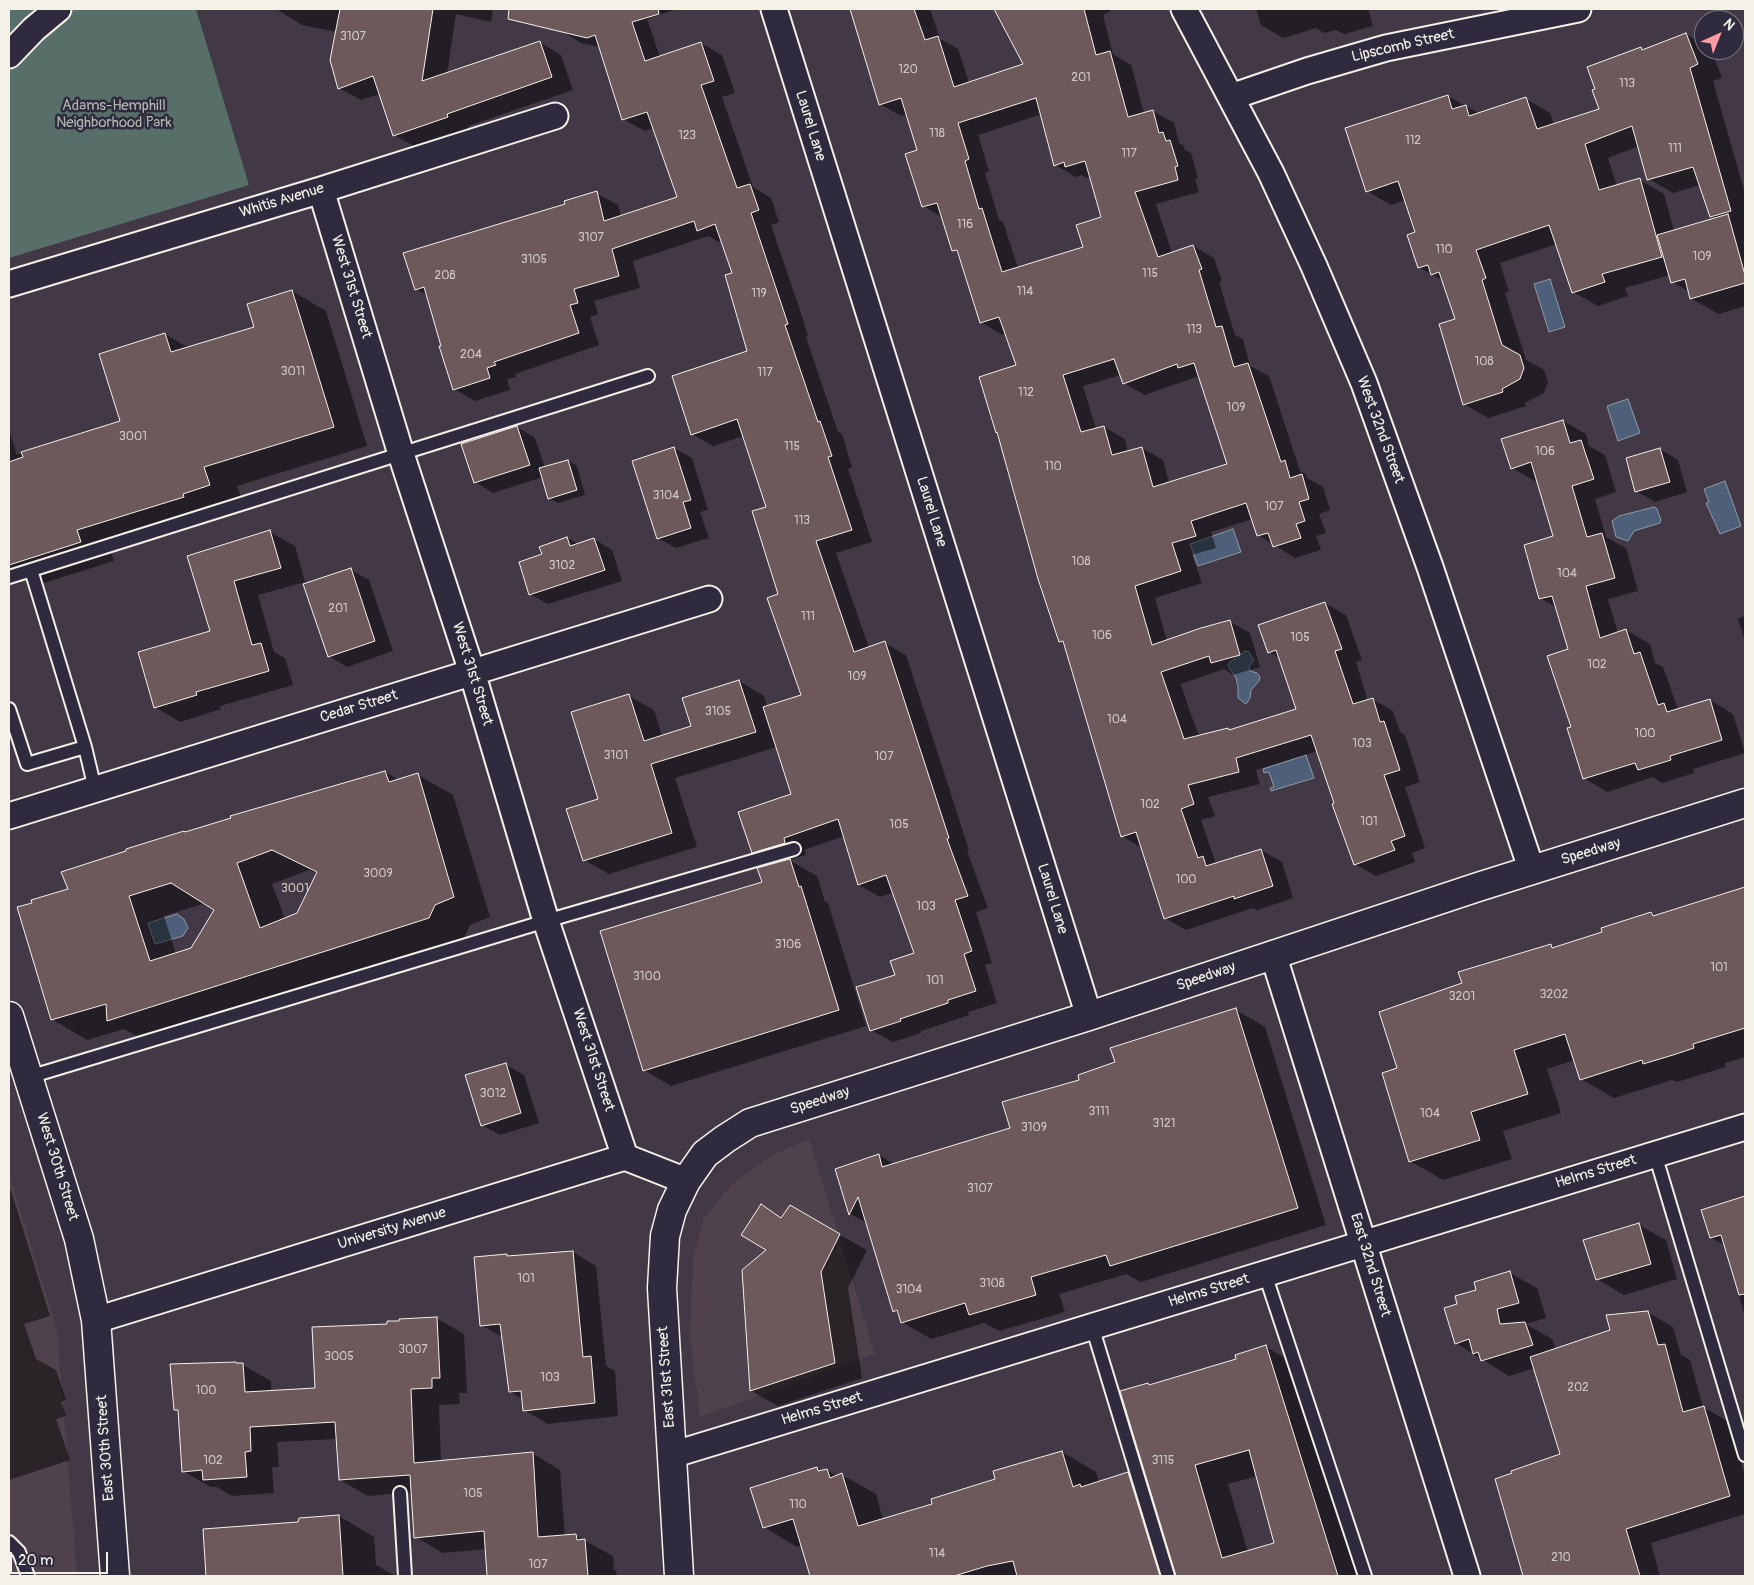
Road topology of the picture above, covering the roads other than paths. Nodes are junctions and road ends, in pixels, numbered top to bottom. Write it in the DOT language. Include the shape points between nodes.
graph roads {
  1 [pos="58,9"];
  2 [pos="774,9"];
  3 [pos="1184,9"];
  4 [pos="1578,9"];
  5 [pos="9,55"];
  6 [pos="1231,97"];
  7 [pos="555,116"];
  8 [pos="321,190"];
  9 [pos="9,284"];
  10 [pos="648,376"];
  11 [pos="401,454"];
  12 [pos="31,570"];
  13 [pos="9,577"];
  14 [pos="709,599"];
  15 [pos="472,672"];
  16 [pos="9,709"];
  17 [pos="85,747"];
  18 [pos="96,789"];
  19 [pos="1745,804"];
  20 [pos="9,816"];
  21 [pos="794,849"];
  22 [pos="1532,871"];
  23 [pos="546,921"];
  24 [pos="1273,954"];
  25 [pos="9,1016"];
  26 [pos="1089,1016"];
  27 [pos="29,1077"];
  28 [pos="1745,1126"];
  29 [pos="1655,1154"];
  30 [pos="625,1157"];
  31 [pos="686,1181"];
  32 [pos="1364,1244"];
  33 [pos="1265,1274"];
  34 [pos="96,1320"];
  35 [pos="1092,1326"];
  36 [pos="672,1455"];
  37 [pos="1745,1455"];
  38 [pos="400,1493"];
  39 [pos="9,1542"];
  40 [pos="28,1576"];
  41 [pos="115,1576"];
  42 [pos="405,1576"];
  43 [pos="679,1576"];
  44 [pos="1168,1576"];
  45 [pos="1366,1576"];
  46 [pos="1467,1576"];
  1 -- 5 [label="street"];
  2 -- 26 [label="street, Laurel Lane"];
  3 -- 6 [label="street, West 32nd Street"];
  4 -- 6 [label="street, Lipscomb Street" via="1386,48"];
  6 -- 22 [label="street, West 32nd Street" via="1271,173 1364,383 1430,567"];
  7 -- 8 [label="street, Whitis Avenue"];
  8 -- 9 [label="street, Whitis Avenue"];
  8 -- 11 [label="street, West 31st Street"];
  10 -- 11 [label="lane"];
  11 -- 12 [label="lane"];
  11 -- 15 [label="street, West 31st Street"];
  12 -- 13 [label="lane"];
  12 -- 17 [label="lane"];
  14 -- 15 [label="street, Cedar Street"];
  15 -- 18 [label="street, Cedar Street"];
  15 -- 23 [label="street, West 31st Street"];
  16 -- 17 [label="lane" via="27,764"];
  17 -- 18 [label="lane"];
  18 -- 20 [label="street, Cedar Street"];
  19 -- 22 [label="street, Speedway"];
  21 -- 23 [label="lane"];
  22 -- 24 [label="street, Speedway"];
  23 -- 27 [label="lane"];
  23 -- 30 [label="street, West 31st Street"];
  24 -- 26 [label="street, Speedway"];
  24 -- 32 [label="street, East 32nd Street"];
  25 -- 27 [label="street, West 30th Street"];
  26 -- 31 [label="street, Speedway" via="750,1123 705,1154"];
  27 -- 34 [label="street, West 30th Street" via="79,1239"];
  28 -- 29 [label="street, Helms Street"];
  29 -- 32 [label="street, Helms Street"];
  29 -- 37 [label="lane"];
  30 -- 31 [label="street"];
  30 -- 34 [label="street, University Avenue"];
  31 -- 36 [label="street, East 31st Street" via="672,1210 662,1264"];
  32 -- 33 [label="street, Helms Street"];
  32 -- 46 [label="street, East 32nd Street"];
  33 -- 35 [label="street, Helms Street"];
  33 -- 45 [label="lane"];
  34 -- 41 [label="street, East 30th Street"];
  35 -- 36 [label="street, Helms Street"];
  35 -- 44 [label="lane"];
  36 -- 43 [label="street, East 31st Street"];
  38 -- 42 [label="lane"];
  39 -- 40 [label="lane" via="19,1552"];
}
